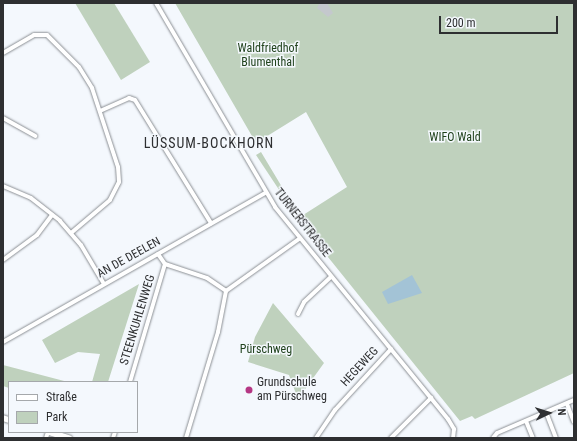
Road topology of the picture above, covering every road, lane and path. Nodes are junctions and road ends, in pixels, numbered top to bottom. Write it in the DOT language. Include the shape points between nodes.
graph roads {
  1 [pos="156,3"];
  2 [pos="3,53"];
  3 [pos="100,111"];
  4 [pos="3,118"];
  5 [pos="35,136"];
  6 [pos="3,186"];
  7 [pos="265,193"];
  8 [pos="52,215"];
  9 [pos="211,223"];
  10 [pos="71,233"];
  11 [pos="299,239"];
  12 [pos="158,254"];
  13 [pos="3,260"];
  14 [pos="165,264"];
  15 [pos="332,277"];
  16 [pos="104,284"];
  17 [pos="226,291"];
  18 [pos="298,314"];
  19 [pos="3,342"];
  20 [pos="391,349"];
  21 [pos="130,381"];
  22 [pos="431,398"];
  23 [pos="574,400"];
  24 [pos="567,404"];
  25 [pos="546,412"];
  26 [pos="526,421"];
  27 [pos="574,422"];
  28 [pos="52,433"];
  29 [pos="69,438"];
  30 [pos="186,438"];
  31 [pos="316,438"];
  32 [pos="391,438"];
  33 [pos="453,438"];
  34 [pos="493,438"];
  35 [pos="533,438"];
  36 [pos="556,438"];
  1 -- 7 [label="street, TURNERSTRASSE"];
  2 -- 3 [label="street" via="34,35 50,37 85,74"];
  3 -- 9 [label="street" via="129,98 135,100"];
  3 -- 10 [label="street" via="118,167 118,186 110,200"];
  4 -- 5 [label="street"];
  6 -- 8 [label="street" via="31,198"];
  7 -- 9 [label="street, AN DE DEELEN"];
  7 -- 11 [label="street, TURNERSTRASSE"];
  8 -- 10 [label="street"];
  8 -- 13 [label="street" via="37,235"];
  9 -- 12 [label="street, AN DE DEELEN"];
  10 -- 16 [label="street"];
  11 -- 15 [label="street, TURNERSTRASSE"];
  11 -- 17 [label="street"];
  12 -- 14 [label="street"];
  12 -- 16 [label="street, AN DE DEELEN"];
  14 -- 17 [label="street" via="207,278"];
  14 -- 21 [label="street, STEENKUHLENWEG"];
  15 -- 18 [label="street" via="304,302"];
  15 -- 20 [label="street, TURNERSTRASSE"];
  16 -- 19 [label="street, AN DE DEELEN"];
  17 -- 30 [label="street"];
  20 -- 22 [label="street, TURNERSTRASSE"];
  20 -- 31 [label="street, HEGEWEG" via="335,410"];
  22 -- 32 [label="street"];
  22 -- 33 [label="street, TURNERSTRASSE" via="454,429"];
  23 -- 24 [label="street"];
  24 -- 25 [label="street"];
  24 -- 27 [label="street"];
  25 -- 26 [label="street"];
  25 -- 36 [label="street"];
  26 -- 34 [label="street" via="497,432"];
  26 -- 35 [label="street"];
  28 -- 29 [label="main road"];
}
